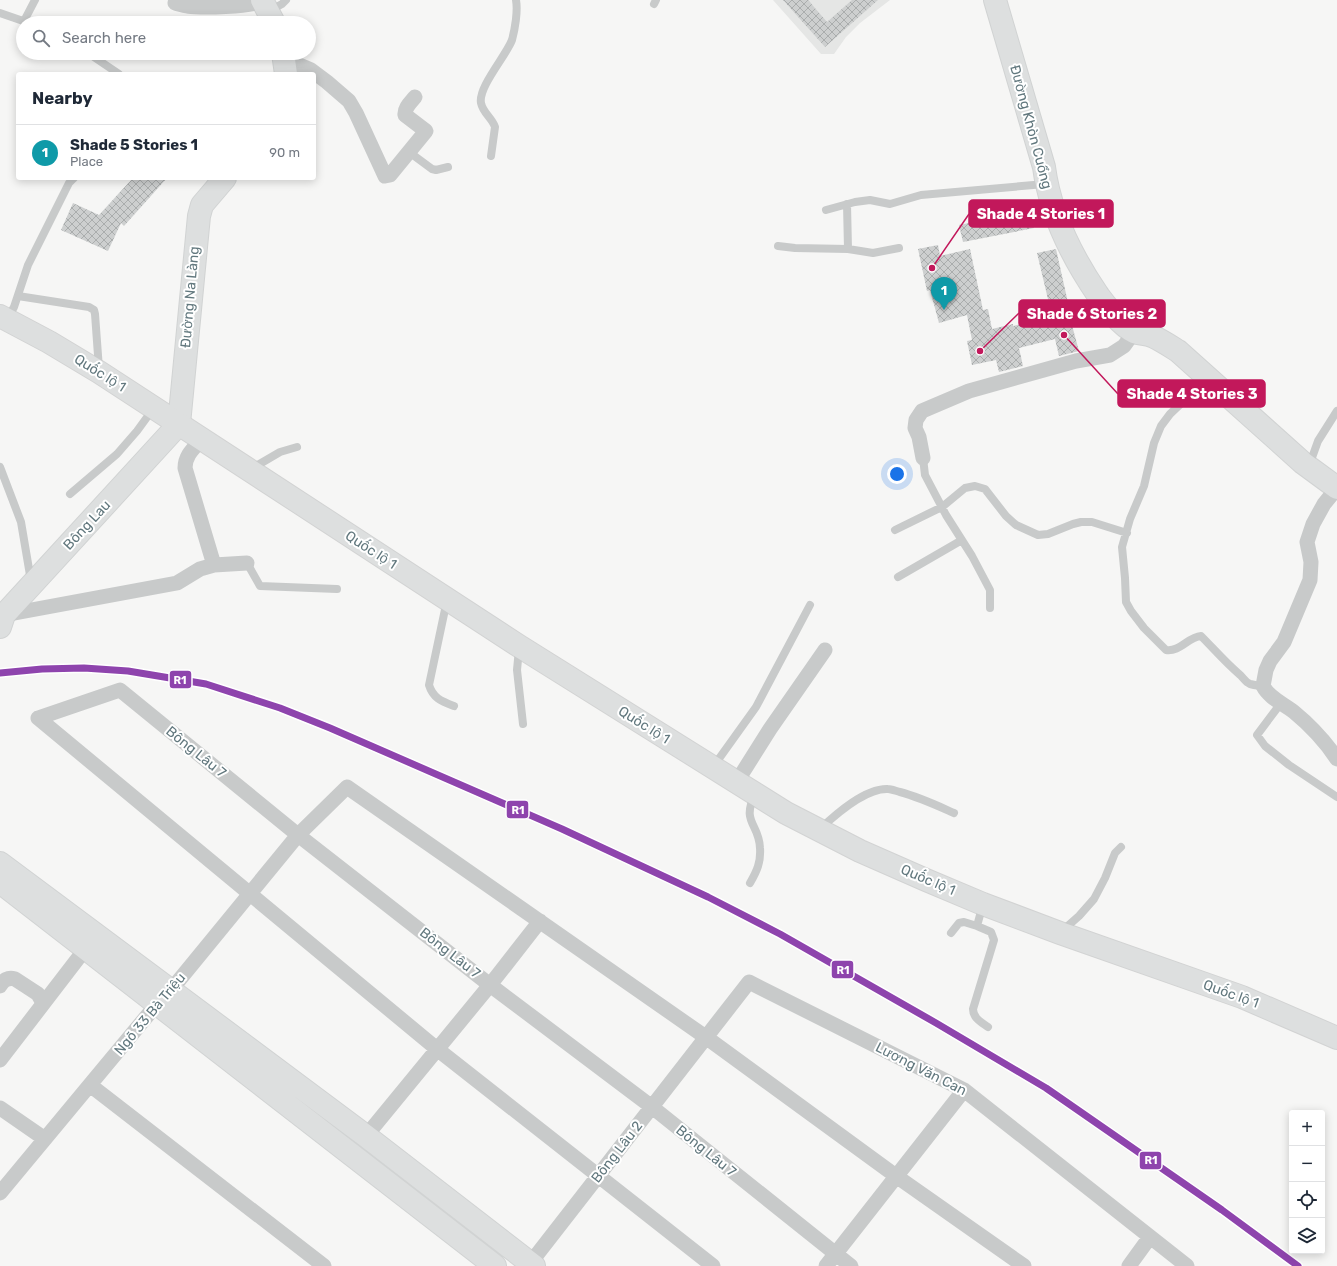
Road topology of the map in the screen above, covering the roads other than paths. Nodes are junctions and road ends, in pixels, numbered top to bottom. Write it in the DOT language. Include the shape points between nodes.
graph roads {
  1 [pos="35,0"];
  2 [pos="286,0"];
  3 [pos="516,0"];
  4 [pos="995,0"];
  5 [pos="175,3"];
  6 [pos="267,9"];
  7 [pos="0,13"];
  8 [pos="28,16"];
  9 [pos="16,19"];
  10 [pos="98,60"];
  11 [pos="285,62"];
  12 [pos="116,72"];
  13 [pos="314,72"];
  14 [pos="316,74"];
  15 [pos="415,97"];
  16 [pos="409,152"];
  17 [pos="491,156"];
  18 [pos="448,167"];
  19 [pos="72,180"];
  20 [pos="223,180"];
  21 [pos="1046,184"];
  22 [pos="847,204"];
  23 [pos="826,210"];
  24 [pos="778,246"];
  25 [pos="899,248"];
  26 [pos="848,249"];
  27 [pos="18,296"];
  28 [pos="3,318"];
  29 [pos="1134,332"];
  30 [pos="99,372"];
  31 [pos="1210,380"];
  32 [pos="154,408"];
  33 [pos="1337,411"];
  34 [pos="179,424"];
  35 [pos="202,439"];
  36 [pos="297,447"];
  37 [pos="923,458"];
  38 [pos="0,467"];
  39 [pos="1309,467"];
  40 [pos="249,470"];
  41 [pos="1337,488"];
  42 [pos="70,494"];
  43 [pos="942,507"];
  44 [pos="895,530"];
  45 [pos="1126,533"];
  46 [pos="962,540"];
  47 [pos="247,563"];
  48 [pos="214,565"];
  49 [pos="898,577"];
  50 [pos="32,585"];
  51 [pos="337,589"];
  52 [pos="448,599"];
  53 [pos="810,605"];
  54 [pos="990,608"];
  55 [pos="2,621"];
  56 [pos="519,646"];
  57 [pos="825,650"];
  58 [pos="1263,686"];
  59 [pos="1281,703"];
  60 [pos="454,706"];
  61 [pos="523,724"];
  62 [pos="1337,759"];
  63 [pos="713,768"];
  64 [pos="736,782"];
  65 [pos="755,794"];
  66 [pos="1337,797"];
  67 [pos="954,813"];
  68 [pos="820,829"];
  69 [pos="298,835"];
  70 [pos="1121,847"];
  71 [pos="0,863"];
  72 [pos="0,882"];
  73 [pos="750,883"];
  74 [pos="249,894"];
  75 [pos="983,904"];
  76 [pos="540,921"];
  77 [pos="977,926"];
  78 [pos="951,933"];
  79 [pos="1060,933"];
  80 [pos="86,948"];
  81 [pos="490,985"];
  82 [pos="0,986"];
  83 [pos="164,997"];
  84 [pos="43,1003"];
  85 [pos="988,1027"];
  86 [pos="707,1038"];
  87 [pos="1337,1038"];
  88 [pos="437,1049"];
  89 [pos="0,1060"];
  90 [pos="90,1085"];
  91 [pos="964,1090"];
  92 [pos="652,1107"];
  93 [pos="0,1108"];
  94 [pos="366,1136"];
  95 [pos="45,1139"];
  96 [pos="599,1176"];
  97 [pos="896,1176"];
  98 [pos="0,1193"];
  99 [pos="1150,1237"];
  100 [pos="835,1254"];
  101 [pos="531,1265"];
  102 [pos="324,1266"];
  103 [pos="495,1266"];
  104 [pos="714,1266"];
  105 [pos="826,1266"];
  106 [pos="851,1266"];
  107 [pos="1024,1266"];
  108 [pos="1129,1266"];
  109 [pos="1187,1266"];
  1 -- 8 [label="lane"];
  2 -- 6 [label="lane"];
  3 -- 17 [label="lane" via="512,40 481,95 485,113 495,127"];
  4 -- 21 [label="main road, Đường Khòn Cuổng" via="1044,167"];
  5 -- 6 [label="street" via="186,6 258,3"];
  7 -- 9 [label="lane"];
  10 -- 12 [label="lane"];
  11 -- 13 [label="street"];
  14 -- 16 [label="street" via="350,101 385,176 390,175"];
  15 -- 16 [label="street" via="404,112 426,131"];
  16 -- 18 [label="lane" via="432,169"];
  19 -- 27 [label="lane" via="28,265"];
  20 -- 34 [label="main road, Đường Na Làng" via="202,205 198,216"];
  21 -- 22 [label="lane" via="922,195 890,204 870,200"];
  21 -- 29 [label="main road, Đường Khòn Cuổng" via="1079,266 1109,310"];
  22 -- 23 [label="lane"];
  22 -- 26 [label="lane"];
  24 -- 26 [label="lane"];
  25 -- 26 [label="lane" via="873,253"];
  27 -- 28 [label="lane" via="14,307"];
  27 -- 30 [label="lane" via="94,310"];
  28 -- 30 [label="main road, Quốc lộ 1"];
  29 -- 31 [label="main road, Đường Khòn Cuổng" via="1152,336 1167,344"];
  29 -- 37 [label="street" via="1124,346 1110,355 1076,361 969,391 922,411 916,420 915,428"];
  30 -- 32 [label="main road, Quốc lộ 1"];
  31 -- 39 [label="main road, Đường Khòn Cuổng"];
  31 -- 45 [label="lane" via="1192,393 1161,426 1154,443 1144,486"];
  32 -- 34 [label="main road, Quốc lộ 1"];
  32 -- 42 [label="lane" via="117,454"];
  33 -- 39 [label="lane" via="1318,441"];
  34 -- 35 [label="main road, Quốc lộ 1"];
  34 -- 50 [label="main road, Bông Lau"];
  35 -- 40 [label="main road, Quốc lộ 1"];
  35 -- 48 [label="street" via="188,454 185,468"];
  36 -- 40 [label="lane" via="280,452"];
  37 -- 43 [label="lane" via="925,474"];
  38 -- 50 [label="lane" via="21,522"];
  39 -- 41 [label="main road, Đường Khòn Cuổng"];
  40 -- 52 [label="main road, Quốc lộ 1"];
  41 -- 58 [label="street" via="1313,524 1307,542 1310,580 1284,642 1266,670"];
  43 -- 44 [label="lane"];
  43 -- 45 [label="lane" via="965,488 974,486 985,489 1016,525 1038,535 1081,522 1092,522"];
  43 -- 46 [label="lane"];
  45 -- 58 [label="lane" via="1122,547 1126,602 1144,628 1166,650 1171,651 1201,636 1246,681"];
  46 -- 49 [label="lane"];
  46 -- 54 [label="lane" via="990,590"];
  47 -- 48 [label="street"];
  47 -- 51 [label="lane" via="260,586"];
  48 -- 55 [label="street" via="200,569 177,583"];
  50 -- 55 [label="main road, Bông Lau"];
  52 -- 56 [label="main road, Quốc lộ 1"];
  52 -- 60 [label="lane" via="429,685 431,693 439,700"];
  53 -- 63 [label="lane" via="756,707"];
  56 -- 61 [label="lane" via="517,670"];
  56 -- 63 [label="main road, Quốc lộ 1"];
  57 -- 64 [label="street"];
  58 -- 59 [label="street"];
  59 -- 62 [label="street" via="1307,723 1326,742"];
  59 -- 66 [label="lane" via="1257,734 1265,746"];
  63 -- 64 [label="main road, Quốc lộ 1"];
  64 -- 65 [label="main road, Quốc lộ 1"];
  65 -- 68 [label="main road, Quốc lộ 1" via="786,813"];
  65 -- 73 [label="lane" via="749,813 757,833 760,858 758,869"];
  67 -- 68 [label="lane" via="917,797 887,789 871,792 853,802"];
  68 -- 75 [label="main road, Quốc lộ 1" via="860,851"];
  69 -- 74 [label="street, Ngõ 33 Bà Triệu"];
  69 -- 74 [label="street, Bông Lâu 7" via="120,690 38,718"];
  69 -- 76 [label="street, Ngõ 33 Bà Triệu" via="347,787"];
  69 -- 81 [label="street, Bông Lâu 7"];
  70 -- 79 [label="lane" via="1115,853 1094,898"];
  71 -- 83 [label="main road"];
  72 -- 80 [label="main road"];
  74 -- 83 [label="street, Ngõ 33 Bà Triệu"];
  74 -- 88 [label="street"];
  75 -- 77 [label="lane"];
  75 -- 79 [label="main road, Quốc lộ 1"];
  76 -- 81 [label="street"];
  76 -- 86 [label="street"];
  77 -- 78 [label="lane" via="959,923"];
  77 -- 85 [label="lane" via="991,932 994,940 973,1009 976,1018"];
  79 -- 87 [label="main road, Quốc lộ 1" via="1242,997"];
  80 -- 83 [label="main road"];
  80 -- 84 [label="street"];
  81 -- 88 [label="street"];
  81 -- 92 [label="street, Bông Lâu 7"];
  82 -- 84 [label="street" via="5,980 15,979 38,994"];
  83 -- 90 [label="street, Ngõ 33 Bà Triệu"];
  83 -- 94 [label="main road"];
  83 -- 103 [label="main road"];
  84 -- 89 [label="street"];
  86 -- 91 [label="street, Lương Văn Can" via="749,982"];
  86 -- 92 [label="street, Bông Lâu 2"];
  86 -- 97 [label="street"];
  88 -- 94 [label="street"];
  88 -- 96 [label="street"];
  90 -- 95 [label="street, Ngõ 33 Bà Triệu"];
  90 -- 102 [label="street"];
  91 -- 97 [label="street"];
  91 -- 99 [label="street, Lương Văn Can"];
  92 -- 96 [label="street, Bông Lâu 2"];
  92 -- 100 [label="street, Bông Lâu 7"];
  93 -- 95 [label="street"];
  94 -- 101 [label="main road"];
  95 -- 98 [label="street, Ngõ 33 Bà Triệu"];
  96 -- 101 [label="street, Bông Lâu 2"];
  96 -- 104 [label="street"];
  97 -- 100 [label="street"];
  97 -- 107 [label="street"];
  99 -- 108 [label="street"];
  99 -- 109 [label="street, Lương Văn Can"];
  100 -- 105 [label="street"];
  100 -- 106 [label="street, Bông Lâu 7"];
}
